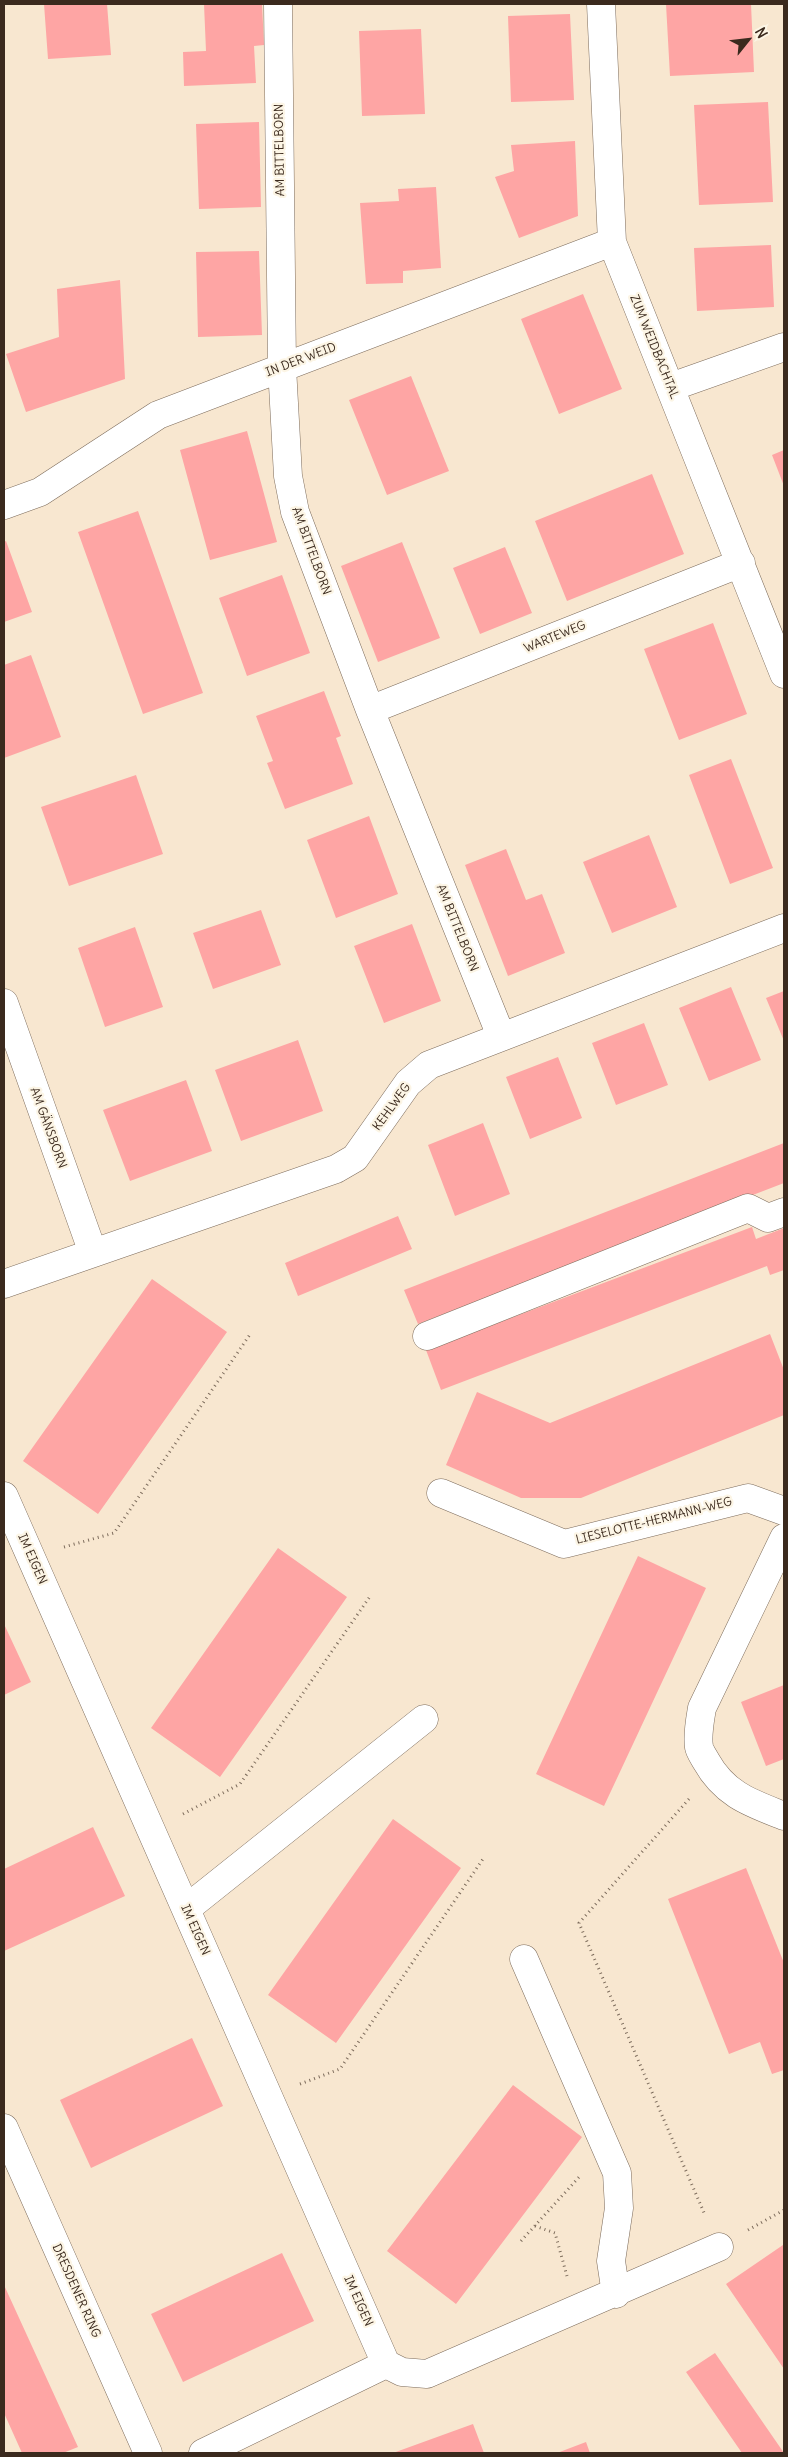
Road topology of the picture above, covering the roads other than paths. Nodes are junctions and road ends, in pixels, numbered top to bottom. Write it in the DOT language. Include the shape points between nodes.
graph roads {
  1 [pos="278,4"];
  2 [pos="601,4"];
  3 [pos="612,242"];
  4 [pos="784,347"];
  5 [pos="282,367"];
  6 [pos="670,387"];
  7 [pos="4,505"];
  8 [pos="741,563"];
  9 [pos="774,615"];
  10 [pos="784,674"];
  11 [pos="370,710"];
  12 [pos="784,928"];
  13 [pos="4,1003"];
  14 [pos="501,1036"];
  15 [pos="784,1212"];
  16 [pos="93,1253"];
  17 [pos="4,1284"];
  18 [pos="427,1336"];
  19 [pos="441,1493"];
  20 [pos="4,1496"];
  21 [pos="784,1511"];
  22 [pos="784,1538"];
  23 [pos="424,1719"];
  24 [pos="784,1816"];
  25 [pos="186,1909"];
  26 [pos="524,1959"];
  27 [pos="4,2128"];
  28 [pos="719,2247"];
  29 [pos="616,2294"];
  30 [pos="386,2364"];
  31 [pos="148,2453"];
  32 [pos="203,2453"];
  1 -- 5 [label="street, AM BITTELBORN"];
  2 -- 3 [label="street, ZUM WEIDBACHTAL"];
  3 -- 5 [label="street, IN DER WEID"];
  3 -- 6 [label="street, ZUM WEIDBACHTAL"];
  4 -- 6 [label="street"];
  5 -- 7 [label="street, IN DER WEID" via="158,415 40,492"];
  5 -- 11 [label="street, AM BITTELBORN" via="288,476 295,512"];
  6 -- 8 [label="street, ZUM WEIDBACHTAL"];
  8 -- 9 [label="street, ZUM WEIDBACHTAL"];
  8 -- 11 [label="street, WARTEWEG"];
  9 -- 10 [label="street, ZUM WEIDBACHTAL"];
  11 -- 14 [label="street, AM BITTELBORN"];
  12 -- 14 [label="street, KEHLWEG"];
  13 -- 16 [label="street, AM GÄNSBORN"];
  14 -- 16 [label="street, KEHLWEG" via="429,1066 408,1082 355,1158 336,1170"];
  15 -- 18 [label="street" via="768,1218 748,1208"];
  16 -- 17 [label="street, KEHLWEG"];
  19 -- 21 [label="street, LIESELOTTE-HERMANN-WEG" via="564,1544 748,1498"];
  20 -- 25 [label="street, IM EIGEN"];
  22 -- 24 [label="street" via="702,1708 699,1748 713,1773 742,1800"];
  23 -- 25 [label="street"];
  25 -- 30 [label="street, IM EIGEN"];
  26 -- 29 [label="street" via="617,2173 619,2208 611,2261"];
  27 -- 31 [label="street, DRESDENER RING"];
  28 -- 29 [label="street"];
  29 -- 30 [label="street" via="427,2374 402,2372"];
  30 -- 32 [label="street"];
}
